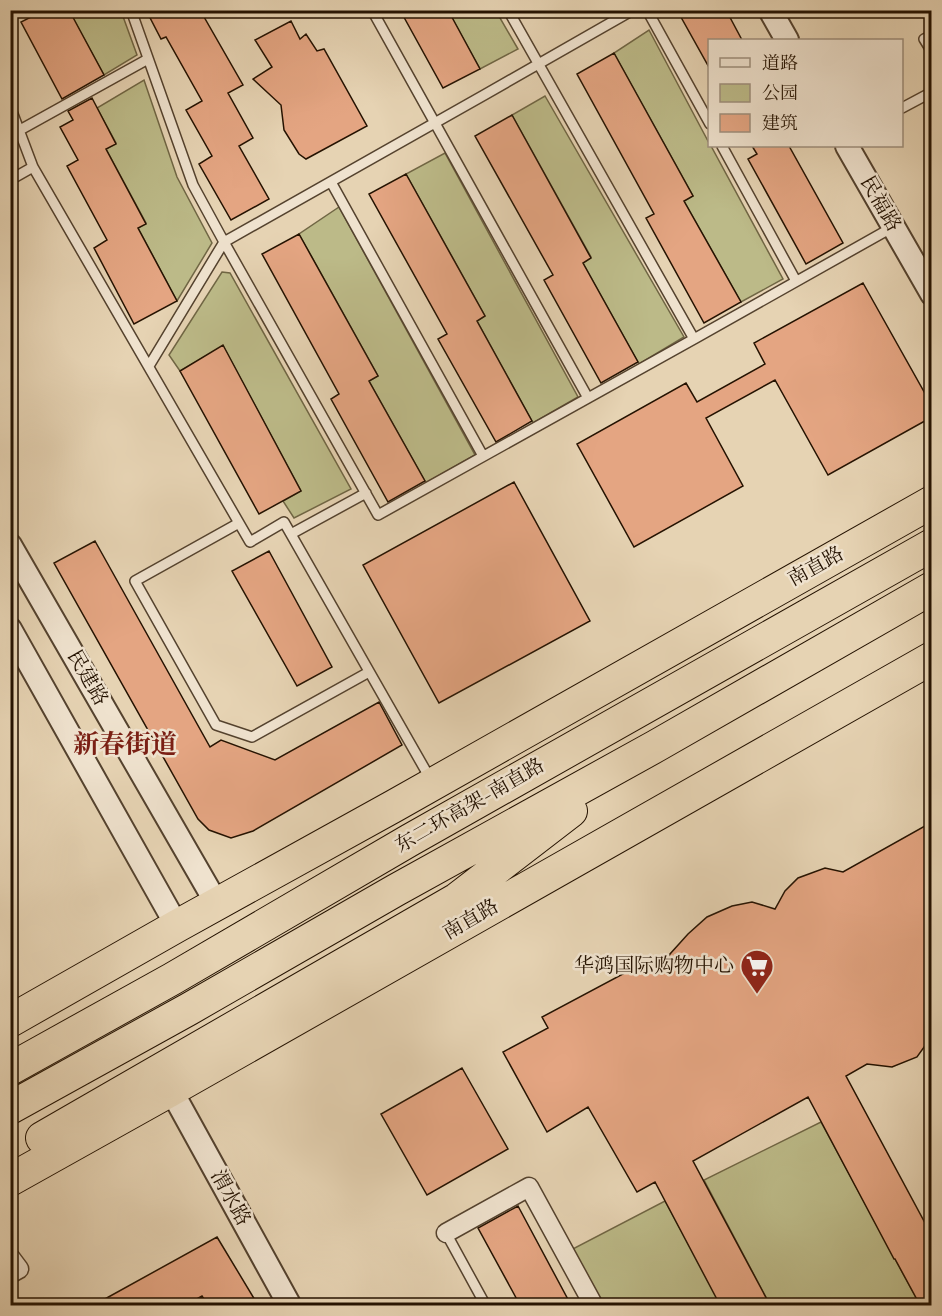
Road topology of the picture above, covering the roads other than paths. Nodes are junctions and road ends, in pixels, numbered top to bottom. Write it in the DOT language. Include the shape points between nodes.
graph roads {
  1 [pos="131,10"];
  2 [pos="372,10"];
  3 [pos="508,10"];
  4 [pos="633,10"];
  5 [pos="647,10"];
  6 [pos="770,10"];
  7 [pos="932,35"];
  8 [pos="786,39"];
  9 [pos="932,52"];
  10 [pos="148,59"];
  11 [pos="538,64"];
  12 [pos="932,92"];
  13 [pos="10,106"];
  14 [pos="903,107"];
  15 [pos="708,120"];
  16 [pos="434,124"];
  17 [pos="20,130"];
  18 [pos="723,147"];
  19 [pos="848,147"];
  20 [pos="33,167"];
  21 [pos="10,180"];
  22 [pos="331,182"];
  23 [pos="893,226"];
  24 [pos="224,242"];
  25 [pos="796,281"];
  26 [pos="932,294"];
  27 [pos="694,339"];
  28 [pos="149,366"];
  29 [pos="588,398"];
  30 [pos="483,456"];
  31 [pos="366,493"];
  32 [pos="932,502"];
  33 [pos="239,523"];
  34 [pos="291,534"];
  35 [pos="10,545"];
  36 [pos="932,545"];
  37 [pos="932,588"];
  38 [pos="10,629"];
  39 [pos="932,658"];
  40 [pos="369,672"];
  41 [pos="629,715"];
  42 [pos="656,747"];
  43 [pos="433,783"];
  44 [pos="217,904"];
  45 [pos="177,926"];
  46 [pos="10,1021"];
  47 [pos="10,1044"];
  48 [pos="10,1069"];
  49 [pos="171,1090"];
  50 [pos="10,1108"];
  51 [pos="10,1156"];
  52 [pos="10,1180"];
  53 [pos="446,1233"];
  54 [pos="10,1257"];
  55 [pos="10,1274"];
  56 [pos="290,1305"];
  57 [pos="486,1305"];
  58 [pos="594,1305"];
  1 -- 10 [label="lane"];
  2 -- 16 [label="lane"];
  3 -- 11 [label="lane"];
  4 -- 11 [label="lane"];
  5 -- 15 [label="lane"];
  6 -- 8 [label="street"];
  7 -- 9 [label="lane" via="924,39"];
  10 -- 17 [label="lane"];
  10 -- 24 [label="lane" via="193,185"];
  11 -- 16 [label="lane"];
  11 -- 27 [label="lane"];
  12 -- 14 [label="lane"];
  13 -- 17 [label="lane"];
  16 -- 22 [label="lane"];
  16 -- 29 [label="lane"];
  17 -- 20 [label="lane"];
  18 -- 25 [label="lane"];
  19 -- 23 [label="street, 民福路"];
  20 -- 21 [label="lane"];
  20 -- 28 [label="lane"];
  22 -- 24 [label="lane"];
  22 -- 30 [label="lane"];
  23 -- 25 [label="lane"];
  23 -- 26 [label="street, 民福路"];
  24 -- 28 [label="lane"];
  24 -- 31 [label="lane"];
  25 -- 27 [label="lane"];
  27 -- 29 [label="lane"];
  28 -- 33 [label="lane"];
  29 -- 30 [label="lane"];
  30 -- 31 [label="lane" via="378,514"];
  31 -- 34 [label="lane"];
  32 -- 43 [label="highway, 南直路"];
  33 -- 34 [label="lane" via="250,542 284,522"];
  33 -- 40 [label="lane" via="135,581 216,725 252,737"];
  34 -- 40 [label="lane"];
  35 -- 44 [label="street, 民建路"];
  36 -- 41 [label="highway, 东二环高架-南直路"];
  37 -- 42 [label="highway, 东二环高架-南直路"];
  38 -- 45 [label="street"];
  39 -- 49 [label="highway, 南直路"];
  40 -- 43 [label="lane"];
  41 -- 47 [label="highway" via="399,825"];
  41 -- 48 [label="highway, 东二环高架-南直路"];
  42 -- 50 [label="highway, 东二环高架-南直路"];
  42 -- 51 [label="highway" via="457,899"];
  43 -- 44 [label="highway, 南直路"];
  44 -- 45 [label="highway, 南直路"];
  45 -- 46 [label="highway, 南直路"];
  49 -- 52 [label="highway, 南直路"];
  49 -- 56 [label="street, 渭水路"];
  53 -- 57 [label="lane"];
  53 -- 58 [label="street" via="529,1187"];
  54 -- 55 [label="street" via="19,1269"];
}
